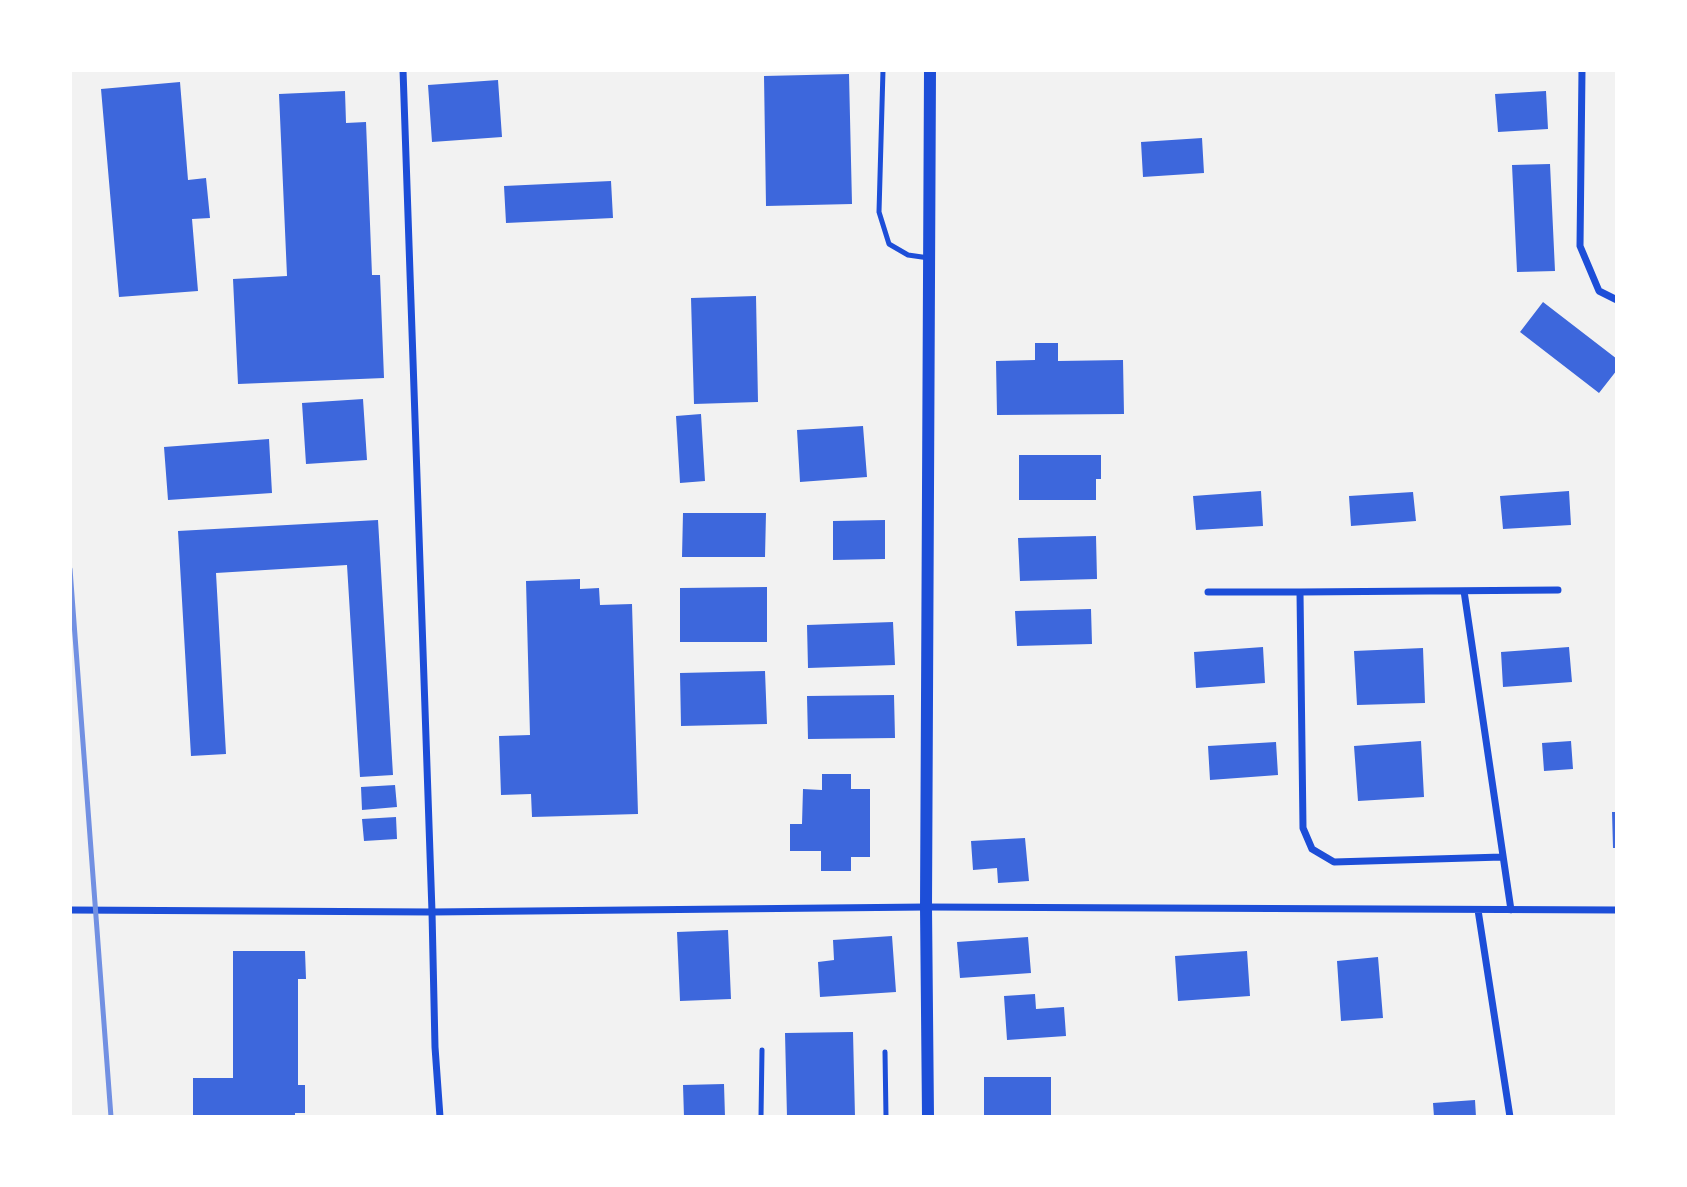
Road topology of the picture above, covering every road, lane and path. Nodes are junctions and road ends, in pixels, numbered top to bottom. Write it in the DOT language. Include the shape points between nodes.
graph roads {
  1 [pos="403,70"];
  2 [pos="883,70"];
  3 [pos="930,70"];
  4 [pos="1582,70"];
  5 [pos="929,258"];
  6 [pos="1617,300"];
  7 [pos="1558,590"];
  8 [pos="1464,591"];
  9 [pos="1208,592"];
  10 [pos="1300,593"];
  11 [pos="1502,857"];
  12 [pos="926,907"];
  13 [pos="1617,909"];
  14 [pos="70,910"];
  15 [pos="1478,910"];
  16 [pos="1511,910"];
  17 [pos="432,912"];
  18 [pos="762,1050"];
  19 [pos="885,1052"];
  20 [pos="440,1117"];
  21 [pos="761,1117"];
  22 [pos="886,1117"];
  23 [pos="928,1117"];
  24 [pos="1510,1117"];
  1 -- 17 [label="street"];
  2 -- 5 [label="lane" via="879,212 890,244 908,256"];
  3 -- 5 [label="street"];
  4 -- 6 [label="street" via="1580,246 1599,291"];
  5 -- 12 [label="street"];
  7 -- 8 [label="street"];
  8 -- 10 [label="street"];
  8 -- 11 [label="street"];
  9 -- 10 [label="street"];
  10 -- 11 [label="street" via="1303,828 1312,849 1334,862"];
  11 -- 16 [label="street"];
  12 -- 15 [label="street"];
  12 -- 17 [label="street"];
  12 -- 23 [label="street"];
  13 -- 16 [label="street"];
  14 -- 17 [label="street"];
  15 -- 16 [label="street"];
  15 -- 24 [label="street"];
  17 -- 20 [label="street"];
  18 -- 21 [label="lane"];
  19 -- 22 [label="lane"];
}
